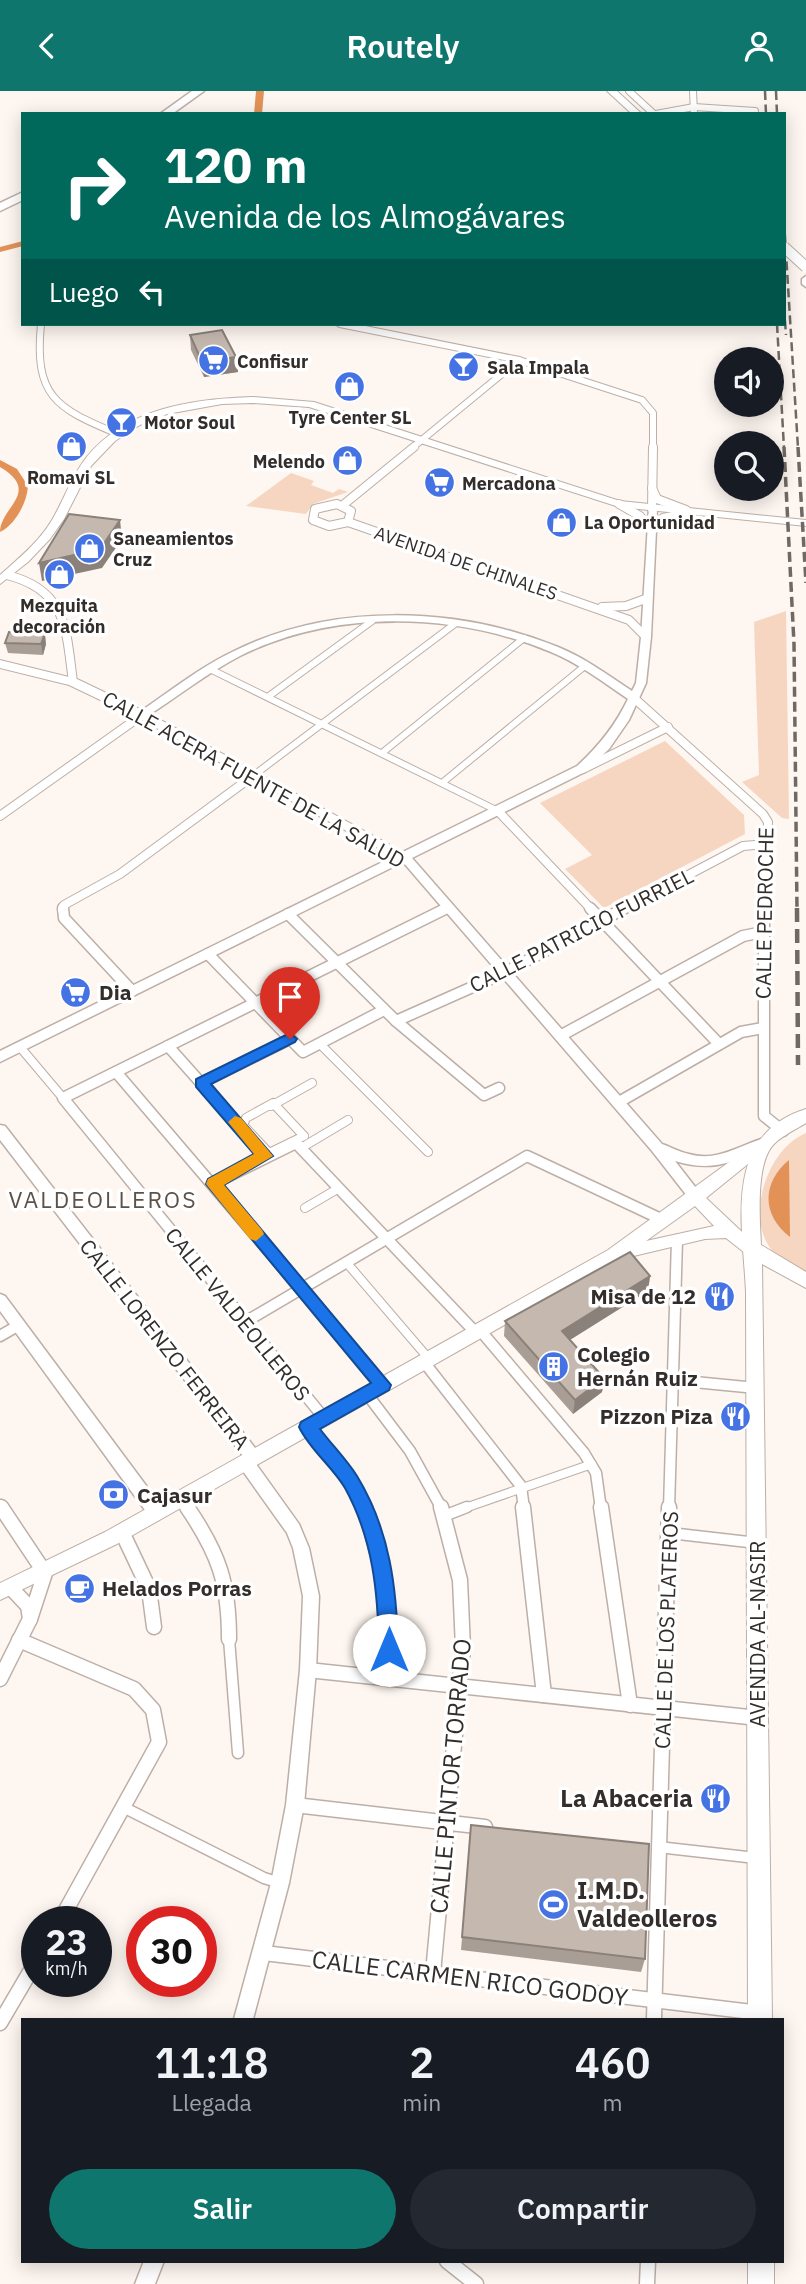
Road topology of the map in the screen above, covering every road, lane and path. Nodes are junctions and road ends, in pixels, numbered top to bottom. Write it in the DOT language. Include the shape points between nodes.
graph roads {
  1 [pos="187,91"];
  2 [pos="199,91"];
  3 [pos="612,91"];
  4 [pos="629,91"];
  5 [pos="693,91"];
  6 [pos="755,110"];
  7 [pos="694,111"];
  8 [pos="157,112"];
  9 [pos="168,112"];
  10 [pos="636,112"];
  11 [pos="653,112"];
  12 [pos="21,196"];
  13 [pos="21,203"];
  14 [pos="0,208"];
  15 [pos="0,215"];
  16 [pos="786,249"];
  17 [pos="806,267"];
  18 [pos="806,279"];
  19 [pos="806,284"];
  20 [pos="41,326"];
  21 [pos="350,326"];
  22 [pos="519,360"];
  23 [pos="118,434"];
  24 [pos="422,440"];
  25 [pos="652,488"];
  26 [pos="619,504"];
  27 [pos="343,505"];
  28 [pos="652,509"];
  29 [pos="675,512"];
  30 [pos="703,512"];
  31 [pos="688,513"];
  32 [pos="806,515"];
  33 [pos="348,521"];
  34 [pos="806,523"];
  35 [pos="651,530"];
  36 [pos="4,578"];
  37 [pos="648,598"];
  38 [pos="585,604"];
  39 [pos="372,621"];
  40 [pos="456,623"];
  41 [pos="646,637"];
  42 [pos="524,639"];
  43 [pos="0,664"];
  44 [pos="586,665"];
  45 [pos="212,670"];
  46 [pos="73,682"];
  47 [pos="269,696"];
  48 [pos="634,698"];
  49 [pos="142,715"];
  50 [pos="323,723"];
  51 [pos="668,727"];
  52 [pos="382,753"];
  53 [pos="581,769"];
  54 [pos="254,775"];
  55 [pos="442,783"];
  56 [pos="498,811"];
  57 [pos="0,816"];
  58 [pos="767,843"];
  59 [pos="405,857"];
  60 [pos="448,908"];
  61 [pos="288,914"];
  62 [pos="602,922"];
  63 [pos="763,932"];
  64 [pos="208,954"];
  65 [pos="336,962"];
  66 [pos="505,973"];
  67 [pos="658,980"];
  68 [pos="132,991"];
  69 [pos="253,1003"];
  70 [pos="384,1010"];
  71 [pos="396,1021"];
  72 [pos="762,1028"];
  73 [pos="560,1036"];
  74 [pos="290,1039"];
  75 [pos="320,1044"];
  76 [pos="719,1044"];
  77 [pos="168,1045"];
  78 [pos="20,1047"];
  79 [pos="0,1057"];
  80 [pos="116,1072"];
  81 [pos="201,1083"];
  82 [pos="312,1083"];
  83 [pos="499,1088"];
  84 [pos="63,1098"];
  85 [pos="619,1103"];
  86 [pos="274,1104"];
  87 [pos="804,1119"];
  88 [pos="348,1120"];
  89 [pos="241,1123"];
  90 [pos="0,1130"];
  91 [pos="782,1131"];
  92 [pos="765,1142"];
  93 [pos="657,1147"];
  94 [pos="300,1148"];
  95 [pos="428,1152"];
  96 [pos="265,1156"];
  97 [pos="214,1184"];
  98 [pos="339,1188"];
  99 [pos="696,1197"];
  100 [pos="305,1208"];
  101 [pos="663,1220"];
  102 [pos="729,1231"];
  103 [pos="386,1237"];
  104 [pos="677,1240"];
  105 [pos="751,1248"];
  106 [pos="614,1255"];
  107 [pos="346,1262"];
  108 [pos="806,1281"];
  109 [pos="302,1288"];
  110 [pos="0,1300"];
  111 [pos="245,1322"];
  112 [pos="19,1325"];
  113 [pos="478,1332"];
  114 [pos="0,1336"];
  115 [pos="427,1360"];
  116 [pos="674,1380"];
  117 [pos="756,1388"];
  118 [pos="375,1389"];
  119 [pos="324,1418"];
  120 [pos="307,1427"];
  121 [pos="250,1460"];
  122 [pos="592,1464"];
  123 [pos="521,1486"];
  124 [pos="181,1498"];
  125 [pos="0,1506"];
  126 [pos="156,1512"];
  127 [pos="444,1515"];
  128 [pos="122,1532"];
  129 [pos="670,1534"];
  130 [pos="757,1543"];
  131 [pos="45,1573"];
  132 [pos="6,1591"];
  133 [pos="30,1619"];
  134 [pos="154,1627"];
  135 [pos="229,1639"];
  136 [pos="19,1640"];
  137 [pos="309,1670"];
  138 [pos="0,1679"];
  139 [pos="388,1679"];
  140 [pos="462,1687"];
  141 [pos="544,1695"];
  142 [pos="630,1705"];
  143 [pos="664,1708"];
  144 [pos="758,1718"];
  145 [pos="238,1753"];
  146 [pos="295,1805"];
  147 [pos="124,1807"];
  148 [pos="448,1823"];
  149 [pos="503,1829"];
  150 [pos="653,1846"];
  151 [pos="758,1859"];
  152 [pos="281,1883"];
  153 [pos="68,1906"];
  154 [pos="264,1953"];
  155 [pos="433,1973"];
  156 [pos="21,1987"];
  157 [pos="655,2001"];
  158 [pos="760,2016"];
  159 [pos="244,2018"];
  160 [pos="654,2018"];
  161 [pos="0,2023"];
  162 [pos="153,2263"];
  163 [pos="450,2263"];
  164 [pos="648,2263"];
  165 [pos="761,2263"];
  166 [pos="145,2284"];
  167 [pos="476,2284"];
  168 [pos="647,2284"];
  169 [pos="761,2284"];
  1 -- 8 [label="highway"];
  2 -- 9 [label="highway"];
  3 -- 10 [label="main road"];
  4 -- 11 [label="street"];
  5 -- 7 [label="street"];
  6 -- 7 [label="street"];
  12 -- 14 [label="highway"];
  13 -- 15 [label="highway"];
  16 -- 17 [label="main road, bridge"];
  18 -- 19 [label="street"];
  20 -- 23 [label="street" via="38,366 44,385 64,407"];
  21 -- 22 [label="street"];
  22 -- 24 [label="street"];
  22 -- 25 [label="street" via="646,403 653,413"];
  23 -- 24 [label="main road" via="174,410 260,399 310,404"];
  23 -- 36 [label="main road" via="93,457 48,535"];
  24 -- 26 [label="main road"];
  24 -- 27 [label="street"];
  25 -- 28 [label="street"];
  25 -- 30 [label="street" via="665,504"];
  26 -- 28 [label="main road"];
  26 -- 35 [label="street" via="640,516"];
  27 -- 33 [label="street" via="352,515"];
  27 -- 33 [label="street, AVENIDA DE CHINALES" via="319,506 311,516 329,526"];
  28 -- 29 [label="main road"];
  28 -- 35 [label="street"];
  29 -- 30 [label="main road"];
  29 -- 31 [label="main road"];
  30 -- 32 [label="main road"];
  31 -- 34 [label="main road"];
  31 -- 35 [label="street" via="663,517"];
  33 -- 38 [label="street, AVENIDA DE CHINALES"];
  35 -- 37 [label="street"];
  36 -- 46 [label="street" via="37,585 52,600 65,631"];
  37 -- 38 [label="street, AVENIDA DE CHINALES" via="618,607"];
  37 -- 41 [label="street"];
  38 -- 41 [label="street, AVENIDA DE CHINALES" via="629,620"];
  39 -- 40 [label="street"];
  39 -- 45 [label="street" via="266,642"];
  39 -- 47 [label="street"];
  40 -- 42 [label="street"];
  40 -- 50 [label="street"];
  41 -- 48 [label="street" via="641,683"];
  42 -- 44 [label="street"];
  42 -- 52 [label="street"];
  43 -- 46 [label="main road, CALLE ACERA FUENTE DE LA SALUD"];
  44 -- 48 [label="street"];
  44 -- 55 [label="street"];
  45 -- 47 [label="street"];
  45 -- 49 [label="street"];
  46 -- 49 [label="main road, CALLE ACERA FUENTE DE LA SALUD"];
  47 -- 50 [label="street"];
  48 -- 51 [label="street, CALLE PEDROCHE"];
  48 -- 53 [label="street" via="605,746"];
  49 -- 54 [label="main road, CALLE ACERA FUENTE DE LA SALUD"];
  49 -- 57 [label="street"];
  50 -- 52 [label="street"];
  50 -- 54 [label="street"];
  51 -- 53 [label="street"];
  51 -- 58 [label="street, CALLE PEDROCHE" via="763,814 768,822"];
  52 -- 55 [label="street"];
  53 -- 56 [label="street"];
  54 -- 59 [label="main road, CALLE ACERA FUENTE DE LA SALUD"];
  54 -- 68 [label="street" via="120,874 64,905 64,918"];
  55 -- 56 [label="street"];
  56 -- 59 [label="street"];
  56 -- 62 [label="street"];
  58 -- 62 [label="street, CALLE PATRICIO FURRIEL" via="743,846"];
  58 -- 63 [label="street, CALLE PEDROCHE"];
  59 -- 60 [label="street, CALLE ACERA FUENTE DE LA SALUD"];
  59 -- 61 [label="street"];
  60 -- 65 [label="street"];
  60 -- 66 [label="street, CALLE ACERA FUENTE DE LA SALUD"];
  61 -- 64 [label="street"];
  61 -- 65 [label="street"];
  62 -- 66 [label="street, CALLE PATRICIO FURRIEL"];
  62 -- 67 [label="street"];
  63 -- 67 [label="street" via="743,936"];
  63 -- 72 [label="street, CALLE PEDROCHE"];
  64 -- 68 [label="street"];
  64 -- 69 [label="street"];
  65 -- 69 [label="street"];
  65 -- 70 [label="street"];
  66 -- 71 [label="street, CALLE PATRICIO FURRIEL"];
  66 -- 73 [label="street, CALLE ACERA FUENTE DE LA SALUD"];
  67 -- 73 [label="street"];
  67 -- 76 [label="street"];
  68 -- 78 [label="street"];
  69 -- 74 [label="street"];
  69 -- 77 [label="street"];
  70 -- 71 [label="street"];
  70 -- 75 [label="street"];
  71 -- 83 [label="street" via="484,1095"];
  72 -- 76 [label="street" via="741,1032"];
  72 -- 91 [label="street, CALLE PEDROCHE" via="764,1116"];
  73 -- 85 [label="street, CALLE ACERA FUENTE DE LA SALUD"];
  74 -- 75 [label="street" via="303,1052"];
  74 -- 81 [label="street"];
  75 -- 95 [label="street"];
  76 -- 85 [label="street"];
  77 -- 80 [label="street"];
  77 -- 81 [label="street"];
  78 -- 79 [label="street"];
  78 -- 84 [label="street, CALLE VALDEOLLEROS"];
  80 -- 84 [label="street"];
  80 -- 97 [label="street, CALLE PINTOR TORRADO"];
  81 -- 89 [label="street"];
  82 -- 86 [label="street"];
  84 -- 111 [label="street, CALLE VALDEOLLEROS"];
  85 -- 93 [label="street, CALLE ACERA FUENTE DE LA SALUD"];
  86 -- 89 [label="street"];
  86 -- 89 [label="street" via="304,1136 269,1153"];
  87 -- 91 [label="main road"];
  88 -- 94 [label="street"];
  89 -- 96 [label="street"];
  90 -- 121 [label="street, CALLE LORENZO FERREIRA"];
  91 -- 92 [label="main road"];
  92 -- 93 [label="street" via="696,1164"];
  92 -- 99 [label="main road"];
  92 -- 105 [label="main road, AVENIDA AL-NASIR" via="751,1194"];
  93 -- 99 [label="street, CALLE ACERA FUENTE DE LA SALUD"];
  94 -- 96 [label="street" via="296,1143 268,1159"];
  94 -- 98 [label="street"];
  96 -- 97 [label="street"];
  97 -- 109 [label="street, CALLE PINTOR TORRADO"];
  98 -- 100 [label="street"];
  98 -- 103 [label="street"];
  99 -- 101 [label="main road"];
  99 -- 102 [label="main road"];
  101 -- 103 [label="street" via="527,1156"];
  101 -- 106 [label="main road"];
  102 -- 104 [label="main road"];
  102 -- 105 [label="main road"];
  103 -- 107 [label="street"];
  103 -- 113 [label="street"];
  104 -- 106 [label="main road"];
  104 -- 116 [label="street, CALLE DE LOS PLATEROS"];
  105 -- 108 [label="main road"];
  105 -- 117 [label="main road, AVENIDA AL-NASIR"];
  106 -- 113 [label="main road"];
  107 -- 109 [label="street"];
  107 -- 115 [label="street"];
  109 -- 111 [label="street"];
  109 -- 118 [label="street, CALLE PINTOR TORRADO"];
  110 -- 112 [label="street"];
  111 -- 119 [label="street, CALLE VALDEOLLEROS"];
  112 -- 114 [label="street"];
  112 -- 126 [label="street"];
  113 -- 115 [label="main road"];
  113 -- 122 [label="street"];
  115 -- 118 [label="main road"];
  115 -- 123 [label="street"];
  116 -- 117 [label="street"];
  116 -- 129 [label="street, CALLE DE LOS PLATEROS"];
  117 -- 130 [label="main road, AVENIDA AL-NASIR"];
  118 -- 119 [label="main road"];
  118 -- 127 [label="street, CALLE PINTOR TORRADO"];
  119 -- 120 [label="main road"];
  120 -- 121 [label="main road"];
  120 -- 139 [label="street" via="351,1482 380,1548 388,1600"];
  121 -- 124 [label="main road"];
  121 -- 137 [label="street, CALLE LORENZO FERREIRA" via="301,1548 312,1596"];
  122 -- 123 [label="street"];
  122 -- 142 [label="street"];
  123 -- 127 [label="street"];
  123 -- 141 [label="street"];
  124 -- 126 [label="main road"];
  124 -- 135 [label="street" via="221,1561 227,1580"];
  125 -- 131 [label="street"];
  126 -- 128 [label="main road"];
  127 -- 140 [label="street, CALLE PINTOR TORRADO" via="459,1575"];
  128 -- 131 [label="main road"];
  128 -- 134 [label="street" via="150,1585"];
  129 -- 130 [label="street"];
  129 -- 143 [label="street, CALLE DE LOS PLATEROS"];
  130 -- 144 [label="main road, AVENIDA AL-NASIR"];
  131 -- 132 [label="main road"];
  131 -- 133 [label="street"];
  132 -- 133 [label="street" via="27,1606"];
  133 -- 136 [label="street"];
  135 -- 145 [label="street"];
  136 -- 138 [label="street"];
  136 -- 147 [label="street" via="134,1689 153,1710 159,1742"];
  137 -- 139 [label="street"];
  137 -- 146 [label="street, CALLE LORENZO FERREIRA"];
  139 -- 140 [label="street"];
  140 -- 141 [label="street"];
  140 -- 148 [label="street, CALLE PINTOR TORRADO"];
  141 -- 142 [label="street"];
  142 -- 143 [label="street"];
  143 -- 144 [label="street"];
  143 -- 150 [label="street, CALLE DE LOS PLATEROS"];
  144 -- 151 [label="main road, AVENIDA AL-NASIR"];
  146 -- 148 [label="street"];
  146 -- 152 [label="street, CALLE LORENZO FERREIRA"];
  147 -- 152 [label="street"];
  147 -- 153 [label="street"];
  148 -- 149 [label="street"];
  148 -- 155 [label="street, CALLE PINTOR TORRADO"];
  150 -- 151 [label="street"];
  150 -- 157 [label="street, CALLE DE LOS PLATEROS"];
  151 -- 158 [label="main road, AVENIDA AL-NASIR"];
  152 -- 154 [label="street, CALLE LORENZO FERREIRA"];
  154 -- 155 [label="street, CALLE CARMEN RICO GODOY"];
  154 -- 159 [label="street, CALLE LORENZO FERREIRA"];
  155 -- 157 [label="street, CALLE CARMEN RICO GODOY"];
  156 -- 161 [label="street"];
  157 -- 158 [label="street, CALLE CARMEN RICO GODOY"];
  157 -- 160 [label="street, CALLE DE LOS PLATEROS"];
  162 -- 166 [label="street"];
  163 -- 167 [label="street"];
  164 -- 168 [label="street"];
  165 -- 169 [label="main road"];
}
